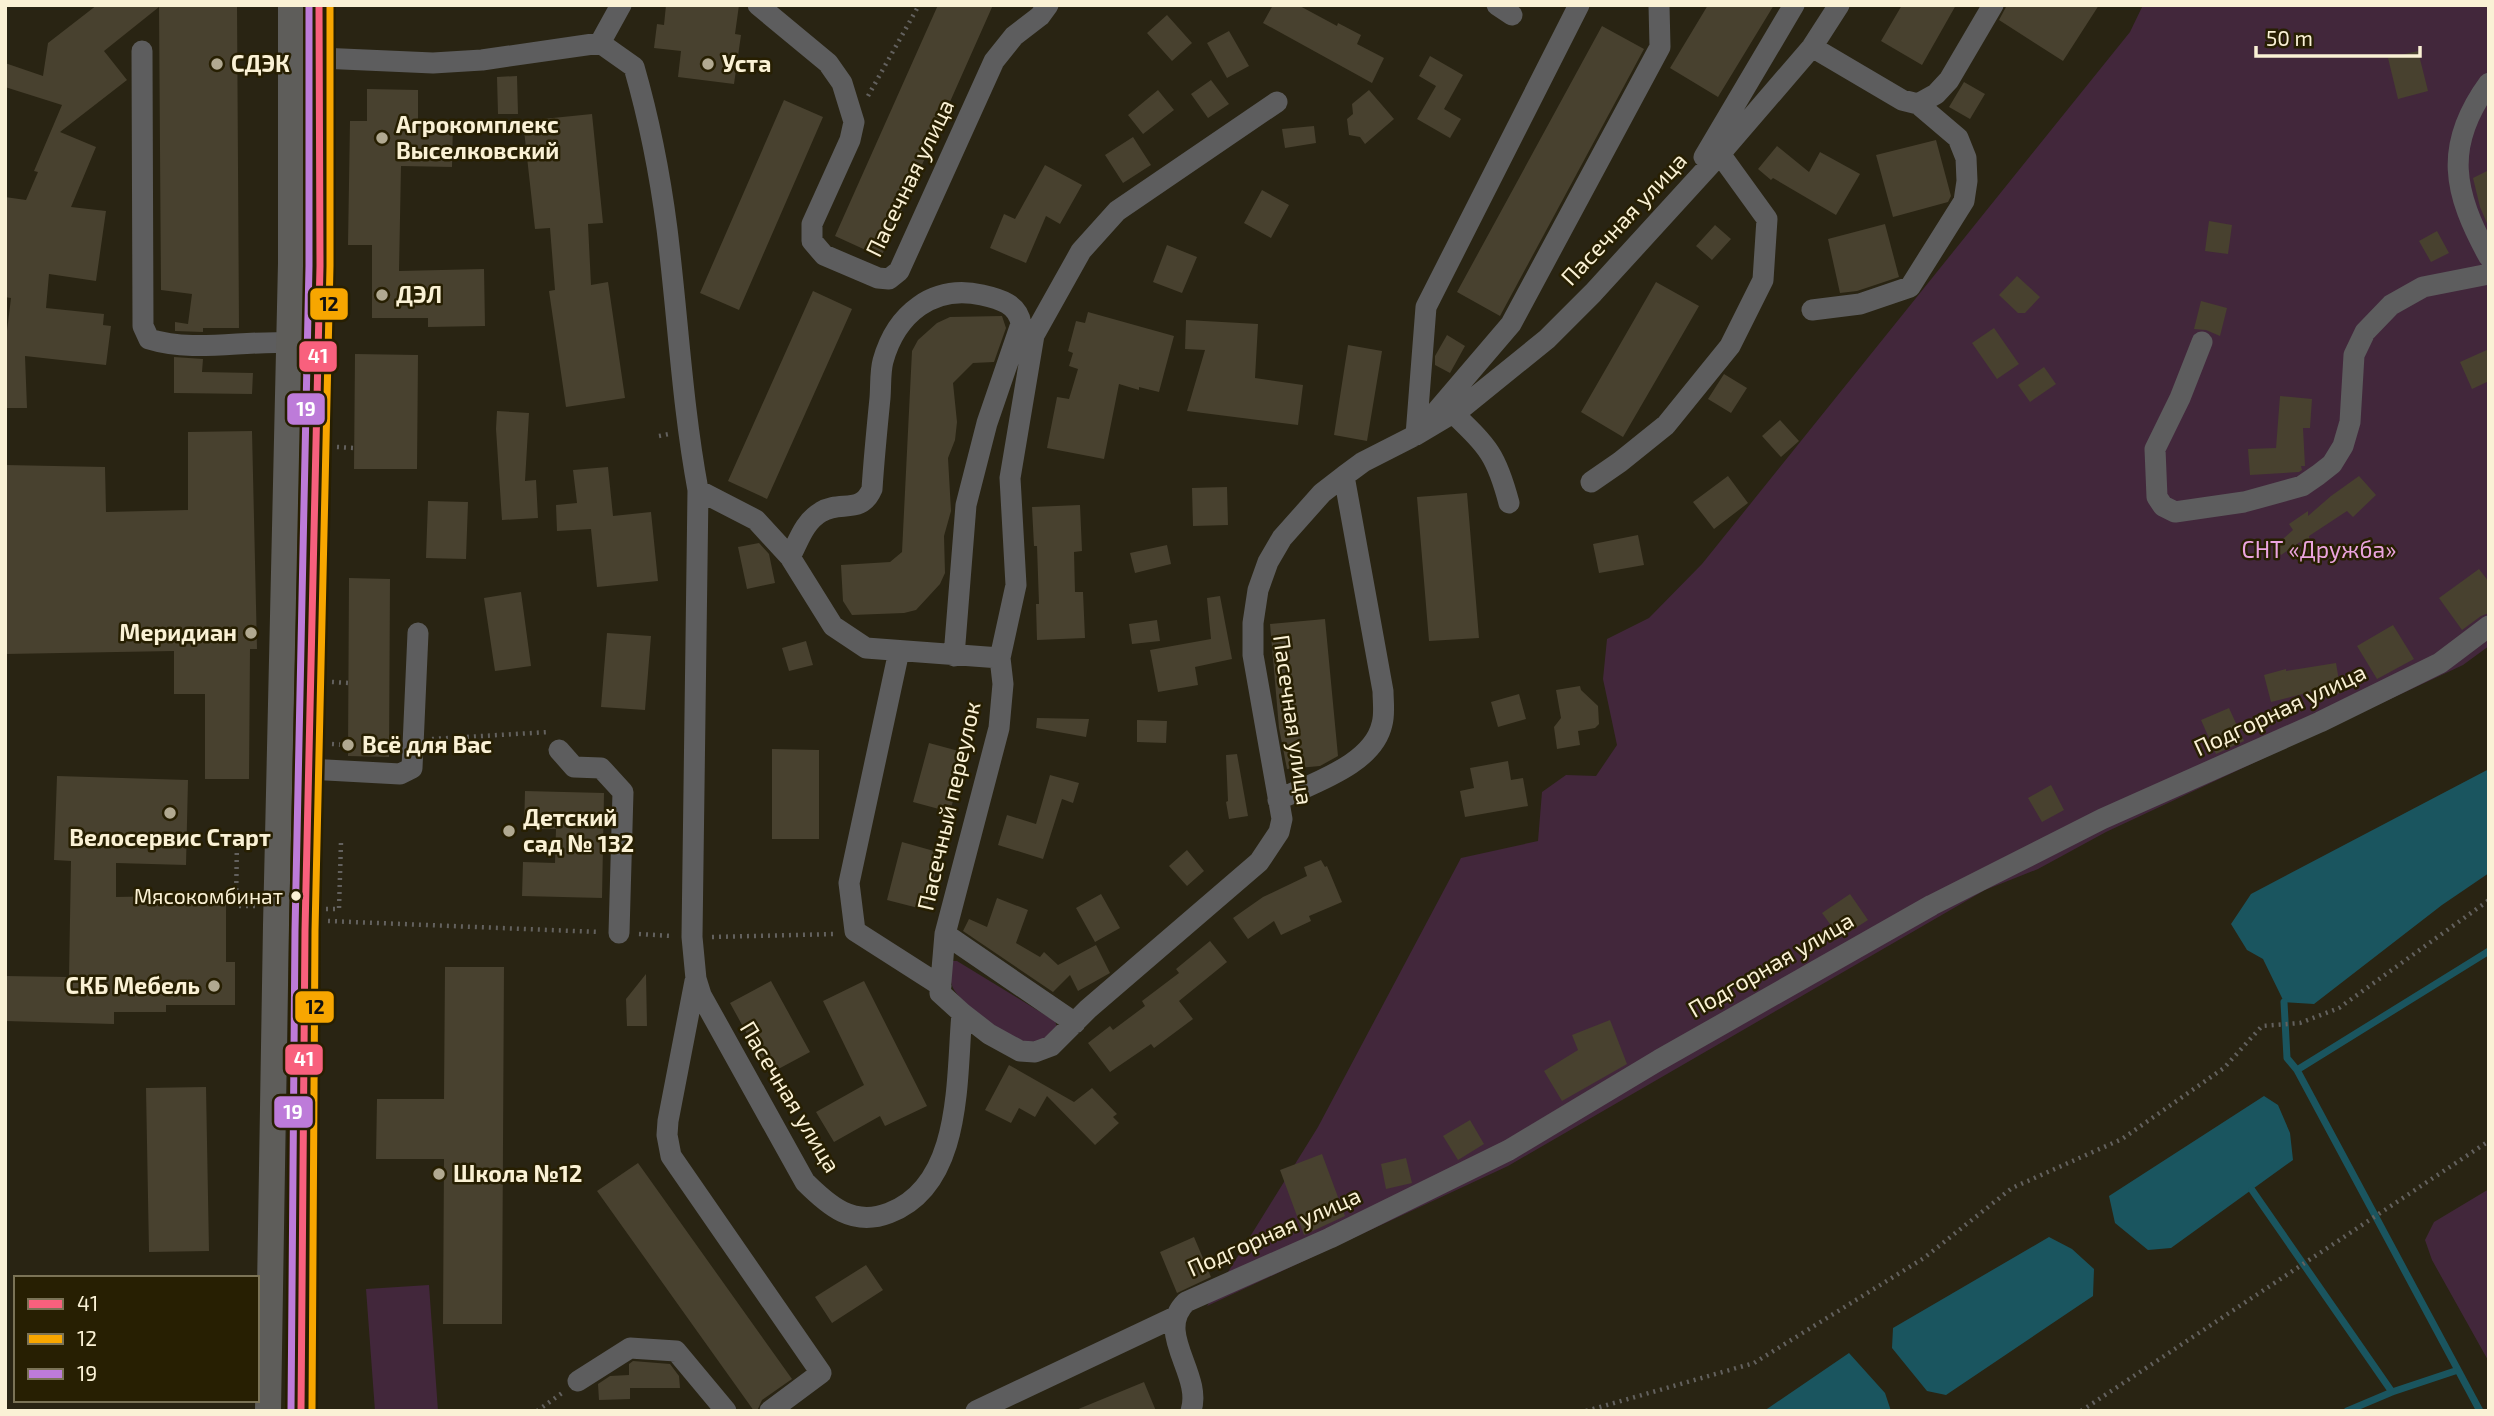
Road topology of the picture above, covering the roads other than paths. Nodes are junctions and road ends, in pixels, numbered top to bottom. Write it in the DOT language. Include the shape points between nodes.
graph roads {
  1 [pos="291,5"];
  2 [pos="319,5"];
  3 [pos="621,5"];
  4 [pos="758,5"];
  5 [pos="1048,5"];
  6 [pos="1579,5"];
  7 [pos="1659,5"];
  8 [pos="1794,5"];
  9 [pos="1839,5"];
  10 [pos="1993,5"];
  11 [pos="600,43"];
  12 [pos="1812,47"];
  13 [pos="142,51"];
  14 [pos="291,58"];
  15 [pos="320,58"];
  16 [pos="2489,83"];
  17 [pos="1278,102"];
  18 [pos="1918,104"];
  19 [pos="1720,154"];
  20 [pos="1679,198"];
  21 [pos="2489,257"];
  22 [pos="2489,274"];
  23 [pos="1812,310"];
  24 [pos="2202,342"];
  25 [pos="289,343"];
  26 [pos="1453,413"];
  27 [pos="1416,435"];
  28 [pos="1344,477"];
  29 [pos="1591,482"];
  30 [pos="698,490"];
  31 [pos="1509,503"];
  32 [pos="790,557"];
  33 [pos="2489,626"];
  34 [pos="418,633"];
  35 [pos="899,651"];
  36 [pos="954,656"];
  37 [pos="1000,659"];
  38 [pos="558,741"];
  39 [pos="308,769"];
  40 [pos="1278,800"];
  41 [pos="619,933"];
  42 [pos="945,934"];
  43 [pos="696,979"];
  44 [pos="941,986"];
  45 [pos="962,1013"];
  46 [pos="1074,1023"];
  47 [pos="1175,1317"];
  48 [pos="578,1381"];
  49 [pos="268,1411"];
  50 [pos="301,1411"];
  51 [pos="726,1411"];
  52 [pos="770,1411"];
  53 [pos="976,1411"];
  54 [pos="1191,1411"];
  1 -- 14 [label="main road"];
  2 -- 15 [label="main road"];
  3 -- 11 [label="street"];
  4 -- 5 [label="street, Пасечная улица" via="828,63 842,83 854,122 812,224 812,241 824,255 889,279 900,271 994,61"];
  6 -- 27 [label="street" via="1426,307"];
  7 -- 27 [label="street, Пасечная улица" via="1660,47 1511,324"];
  8 -- 20 [label="street"];
  9 -- 12 [label="street, Пасечная улица"];
  10 -- 18 [label="street" via="1949,80"];
  11 -- 15 [label="street" via="433,63"];
  11 -- 30 [label="street, Пасечная улица" via="634,66 645,104 667,229 687,430"];
  12 -- 18 [label="street" via="1902,100"];
  12 -- 19 [label="street, Пасечная улица"];
  13 -- 25 [label="street" via="143,326 149,339 193,345"];
  14 -- 15 [label="main road"];
  14 -- 25 [label="main road"];
  15 -- 39 [label="main road" via="320,279"];
  16 -- 21 [label="street" via="2465,122 2458,146 2458,175 2463,202"];
  17 -- 37 [label="street, Пасечный переулок" via="1117,211 1081,251 1034,335 1010,478 1016,585"];
  18 -- 23 [label="street" via="1958,138 1966,158 1964,201 1910,287 1860,304"];
  19 -- 20 [label="street, Пасечная улица"];
  19 -- 29 [label="street" via="1767,219 1763,280 1730,346 1666,425"];
  20 -- 26 [label="street, Пасечная улица" via="1547,339"];
  22 -- 24 [label="street" via="2423,288 2391,305 2365,332 2354,355 2350,422 2343,446 2318,475 2302,486 2244,502 2175,512 2157,497 2155,449"];
  25 -- 49 [label="main road"];
  26 -- 27 [label="street, Пасечная улица"];
  26 -- 31 [label="street" via="1488,446"];
  27 -- 28 [label="street, Пасечная улица"];
  28 -- 40 [label="street, Пасечная улица" via="1322,493 1282,538 1258,590 1253,655"];
  28 -- 40 [label="street" via="1383,691 1383,723 1367,753"];
  30 -- 32 [label="street" via="757,520"];
  30 -- 43 [label="street, Пасечная улица" via="692,937"];
  32 -- 35 [label="street" via="833,626 866,648"];
  32 -- 36 [label="street" via="806,524 819,513 860,504 869,496 883,362 892,339 917,306 932,297 970,292 1014,307 1021,324 987,423 966,505"];
  33 -- 47 [label="street, Подгорная улица" via="2440,663 1931,905 1509,1150 1330,1238 1195,1296"];
  34 -- 39 [label="street" via="412,768 400,774"];
  35 -- 37 [label="street"];
  35 -- 44 [label="street" via="849,883 855,931"];
  37 -- 42 [label="street, Пасечный переулок" via="999,728"];
  38 -- 41 [label="street" via="574,768 601,768 623,792"];
  39 -- 50 [label="main road"];
  40 -- 46 [label="street, Пасечная улица" via="1279,832 1259,862"];
  42 -- 44 [label="street"];
  42 -- 46 [label="street, Пасечный переулок"];
  43 -- 45 [label="street, Пасечная улица" via="805,1182 828,1205 850,1215 875,1218 899,1209 924,1190 936,1171 953,1115"];
  43 -- 52 [label="street" via="668,1121 671,1156 821,1373"];
  44 -- 45 [label="street" via="940,993"];
  45 -- 46 [label="street, Пасечная улица" via="1020,1051 1051,1046"];
  47 -- 53 [label="street, Подгорная улица"];
  47 -- 54 [label="street" via="1173,1330 1193,1387"];
  48 -- 51 [label="street" via="630,1348 676,1351"];
}
